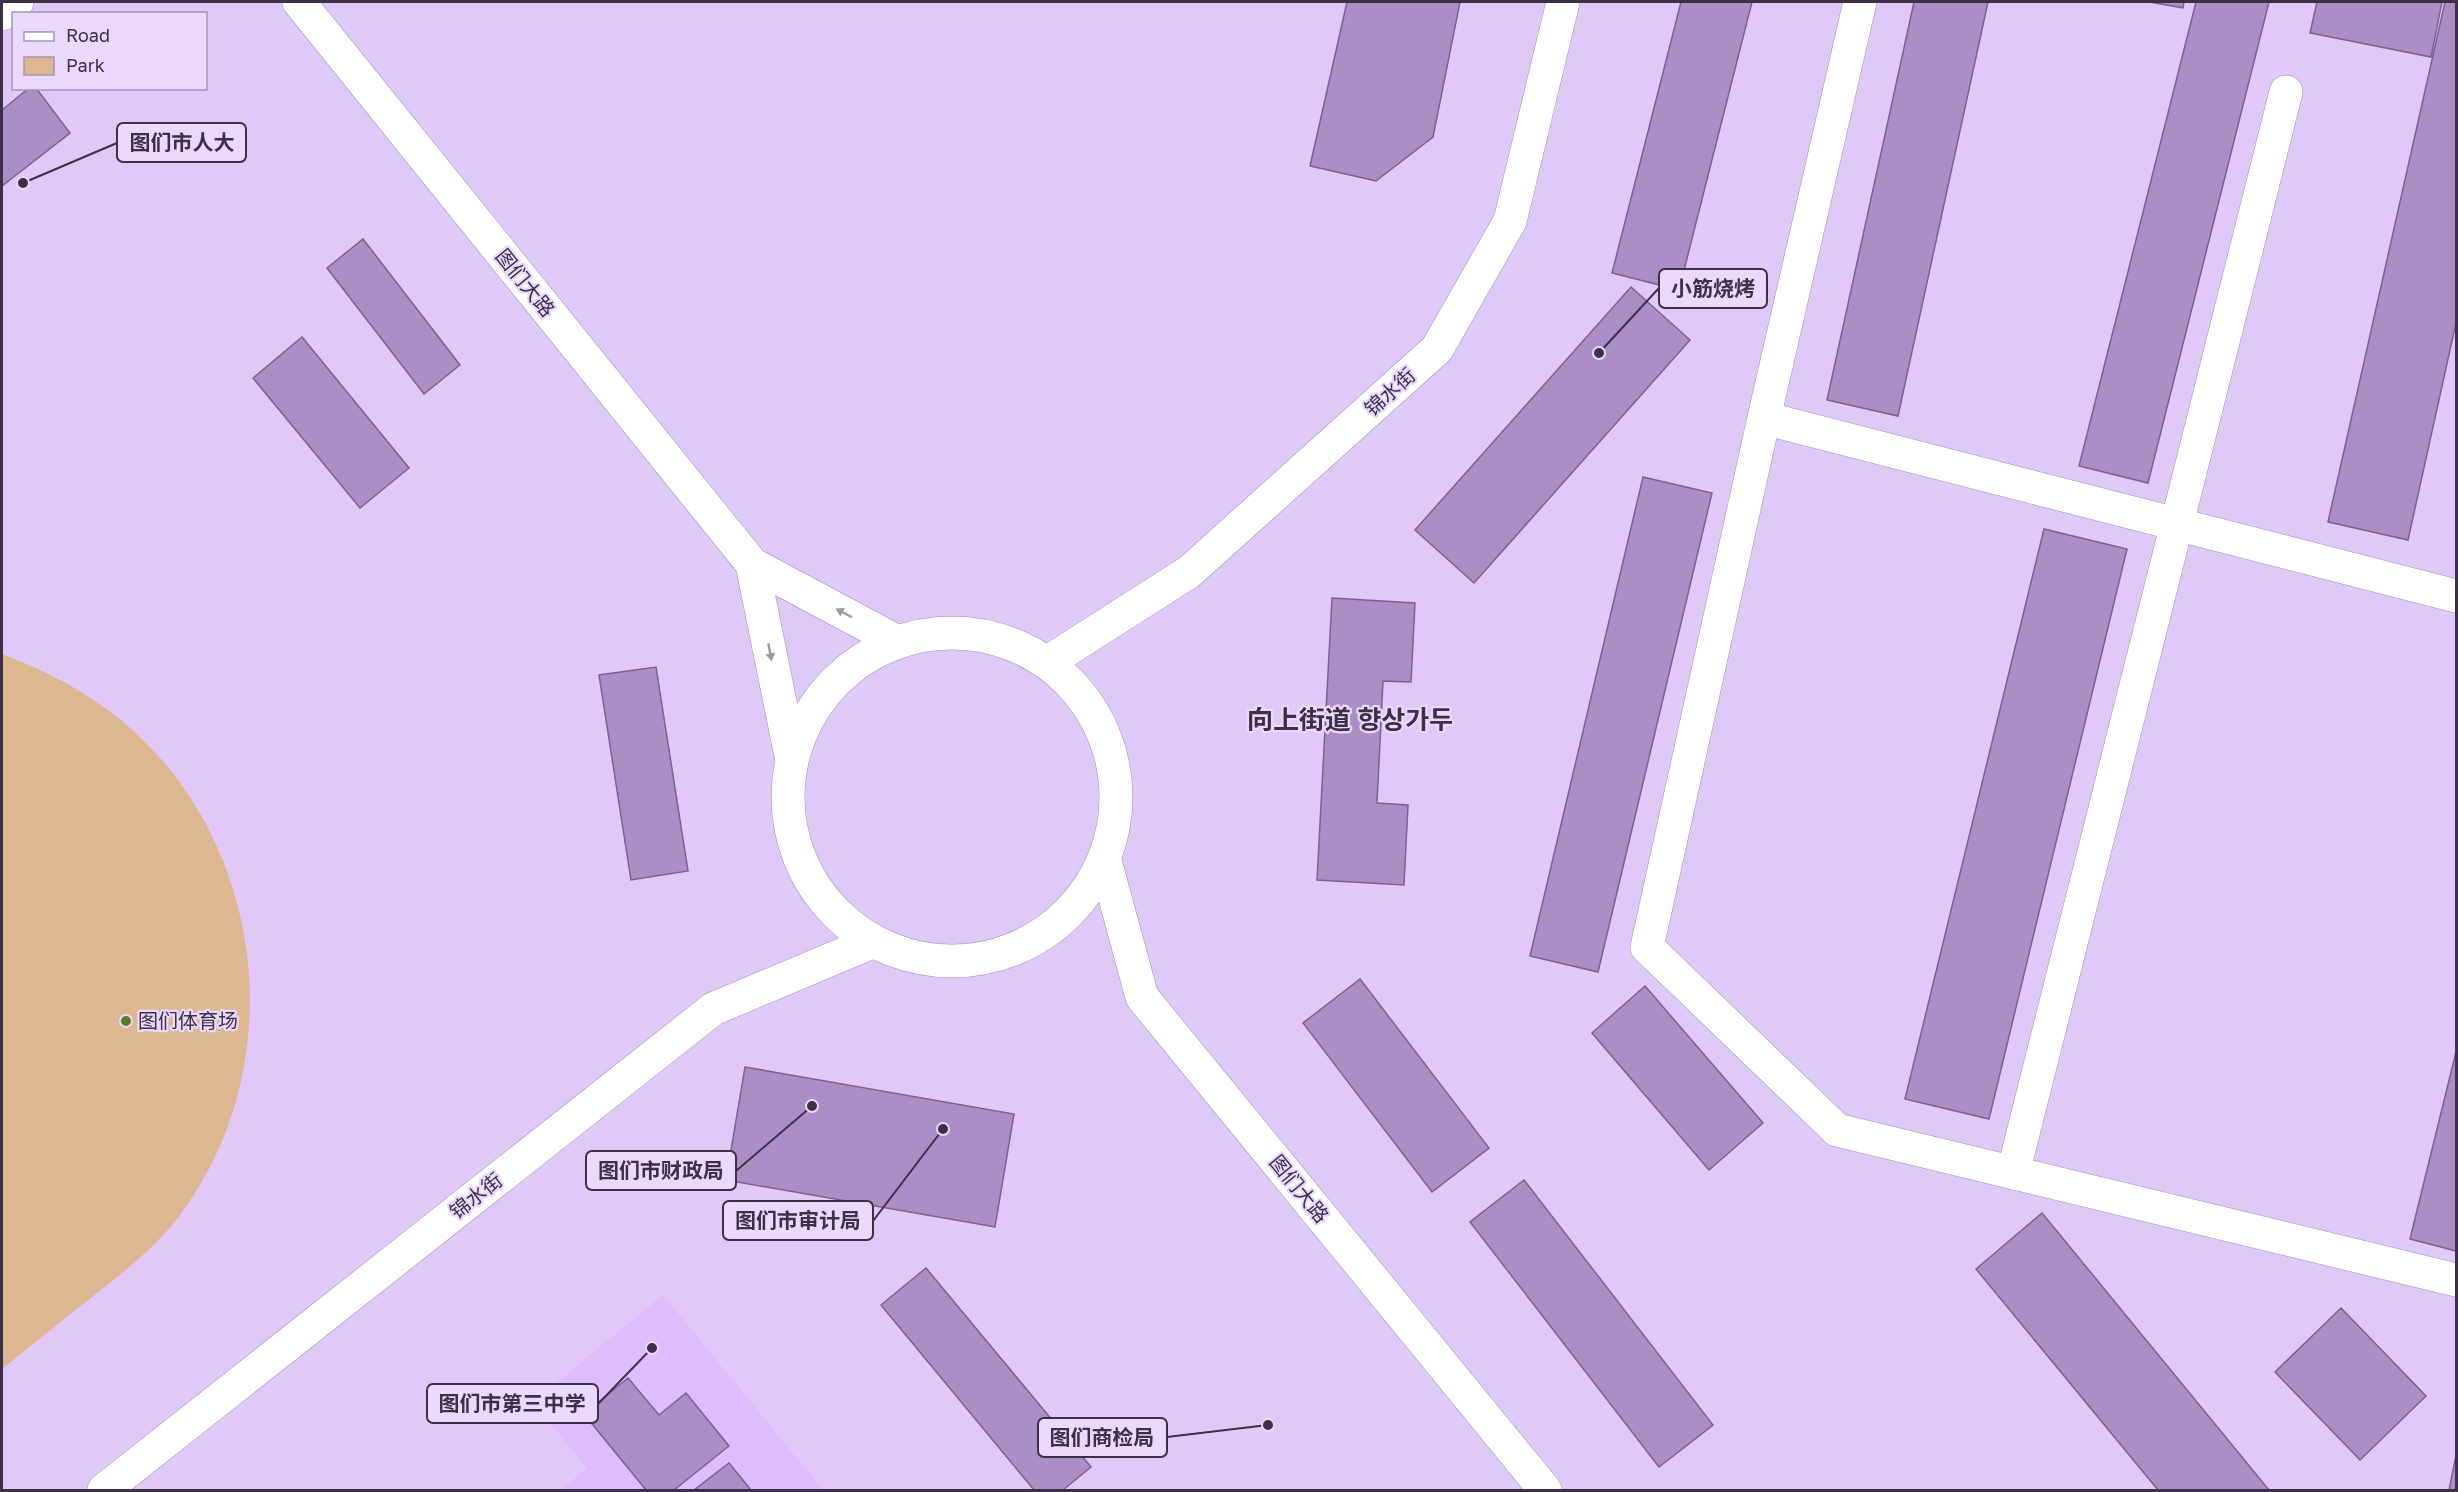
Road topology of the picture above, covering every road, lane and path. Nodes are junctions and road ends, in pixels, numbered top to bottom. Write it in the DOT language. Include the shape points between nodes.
graph roads {
  1 [pos="17,2"];
  2 [pos="299,2"];
  3 [pos="1563,2"];
  4 [pos="1860,2"];
  5 [pos="2,14"];
  6 [pos="2286,92"];
  7 [pos="1764,418"];
  8 [pos="2177,524"];
  9 [pos="752,564"];
  10 [pos="2457,596"];
  11 [pos="896,640"];
  12 [pos="1048,662"];
  13 [pos="791,756"];
  14 [pos="1105,861"];
  15 [pos="872,942"];
  16 [pos="2013,1173"];
  17 [pos="2457,1280"];
  18 [pos="104,1491"];
  19 [pos="1545,1491"];
  1 -- 5 [label="main road"];
  2 -- 9 [label="main road, 图们大路"];
  3 -- 12 [label="main road, 锦水街" via="1510,221 1437,349 1189,572"];
  4 -- 7 [label="main road"];
  6 -- 8 [label="main road"];
  7 -- 8 [label="main road"];
  7 -- 16 [label="main road" via="1647,947 1837,1130"];
  8 -- 10 [label="main road"];
  8 -- 16 [label="main road"];
  11 -- 9 [label="main road, one-way"];
  9 -- 13 [label="main road, one-way"];
  11 -- 12 [label="main road" via="949,631 1001,638"];
  11 -- 13 [label="main road" via="849,666 813,707"];
  12 -- 14 [label="main road" via="1088,701 1112,751 1118,806"];
  13 -- 15 [label="main road" via="787,811 800,863 830,909"];
  14 -- 15 [label="main road" via="1076,908 1032,942 980,961 924,961"];
  14 -- 19 [label="main road, 图们大路" via="1142,997"];
  15 -- 18 [label="main road, 锦水街" via="713,1009"];
  16 -- 17 [label="main road"];
}
